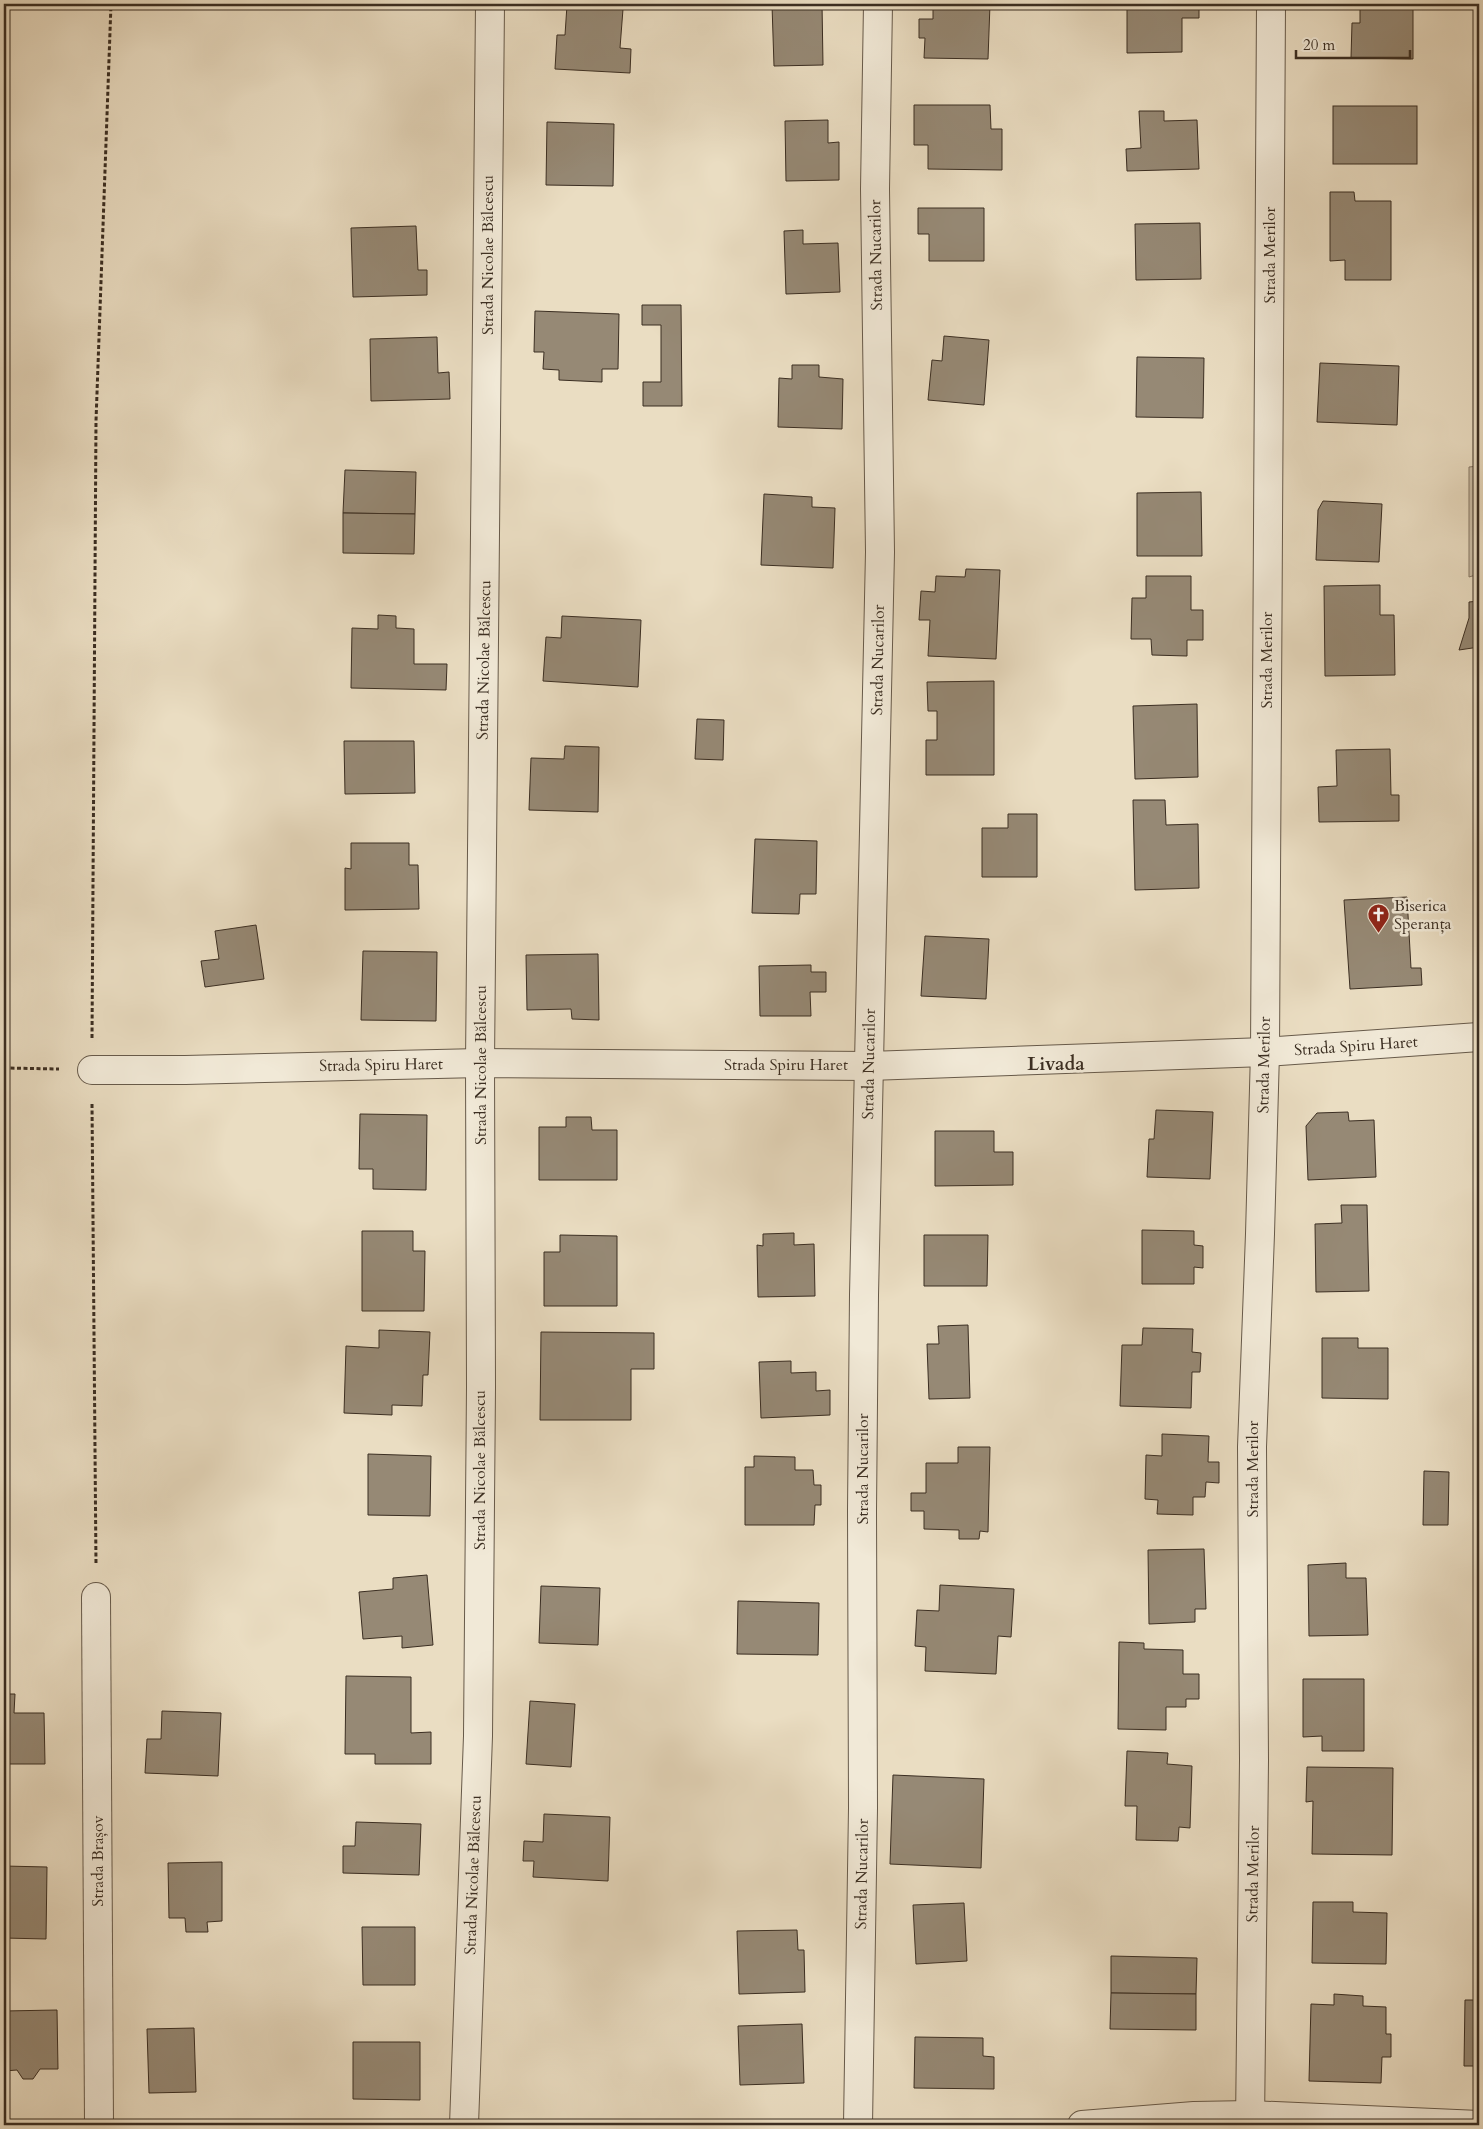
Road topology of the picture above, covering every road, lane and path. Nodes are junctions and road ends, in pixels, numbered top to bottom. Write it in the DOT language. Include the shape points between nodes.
graph roads {
  1 [pos="111,4"];
  2 [pos="490,4"];
  3 [pos="878,4"];
  4 [pos="1271,4"];
  5 [pos="1479,1037"];
  6 [pos="1264,1052"];
  7 [pos="480,1063"];
  8 [pos="869,1066"];
  9 [pos="4,1068"];
  10 [pos="92,1070"];
  11 [pos="96,1597"];
  12 [pos="1250,2120"];
  13 [pos="99,2125"];
  14 [pos="464,2125"];
  15 [pos="858,2125"];
  16 [pos="1082,2125"];
  17 [pos="1479,2125"];
  1 -- 10 [label="path" via="96,421"];
  2 -- 7 [label="street, Strada Nicolae Bălcescu"];
  3 -- 8 [label="street, Strada Nucarilor" via="875,189 880,552"];
  4 -- 6 [label="street, Strada Merilor"];
  5 -- 6 [label="street, Strada Spiru Haret"];
  6 -- 8 [label="street, Strada Spiru Haret"];
  6 -- 12 [label="street, Strada Merilor" via="1252,1447 1254,1760"];
  7 -- 8 [label="street, Strada Spiru Haret"];
  7 -- 10 [label="street, Strada Spiru Haret"];
  7 -- 14 [label="street, Strada Nicolae Bălcescu" via="478,1736"];
  8 -- 15 [label="street, Strada Nucarilor" via="864,1295 863,1808"];
  9 -- 10 [label="path"];
  10 -- 11 [label="path"];
  11 -- 13 [label="street, Strada Brașov"];
  12 -- 16 [label="street" via="1194,2116"];
  12 -- 17 [label="street"];
}
